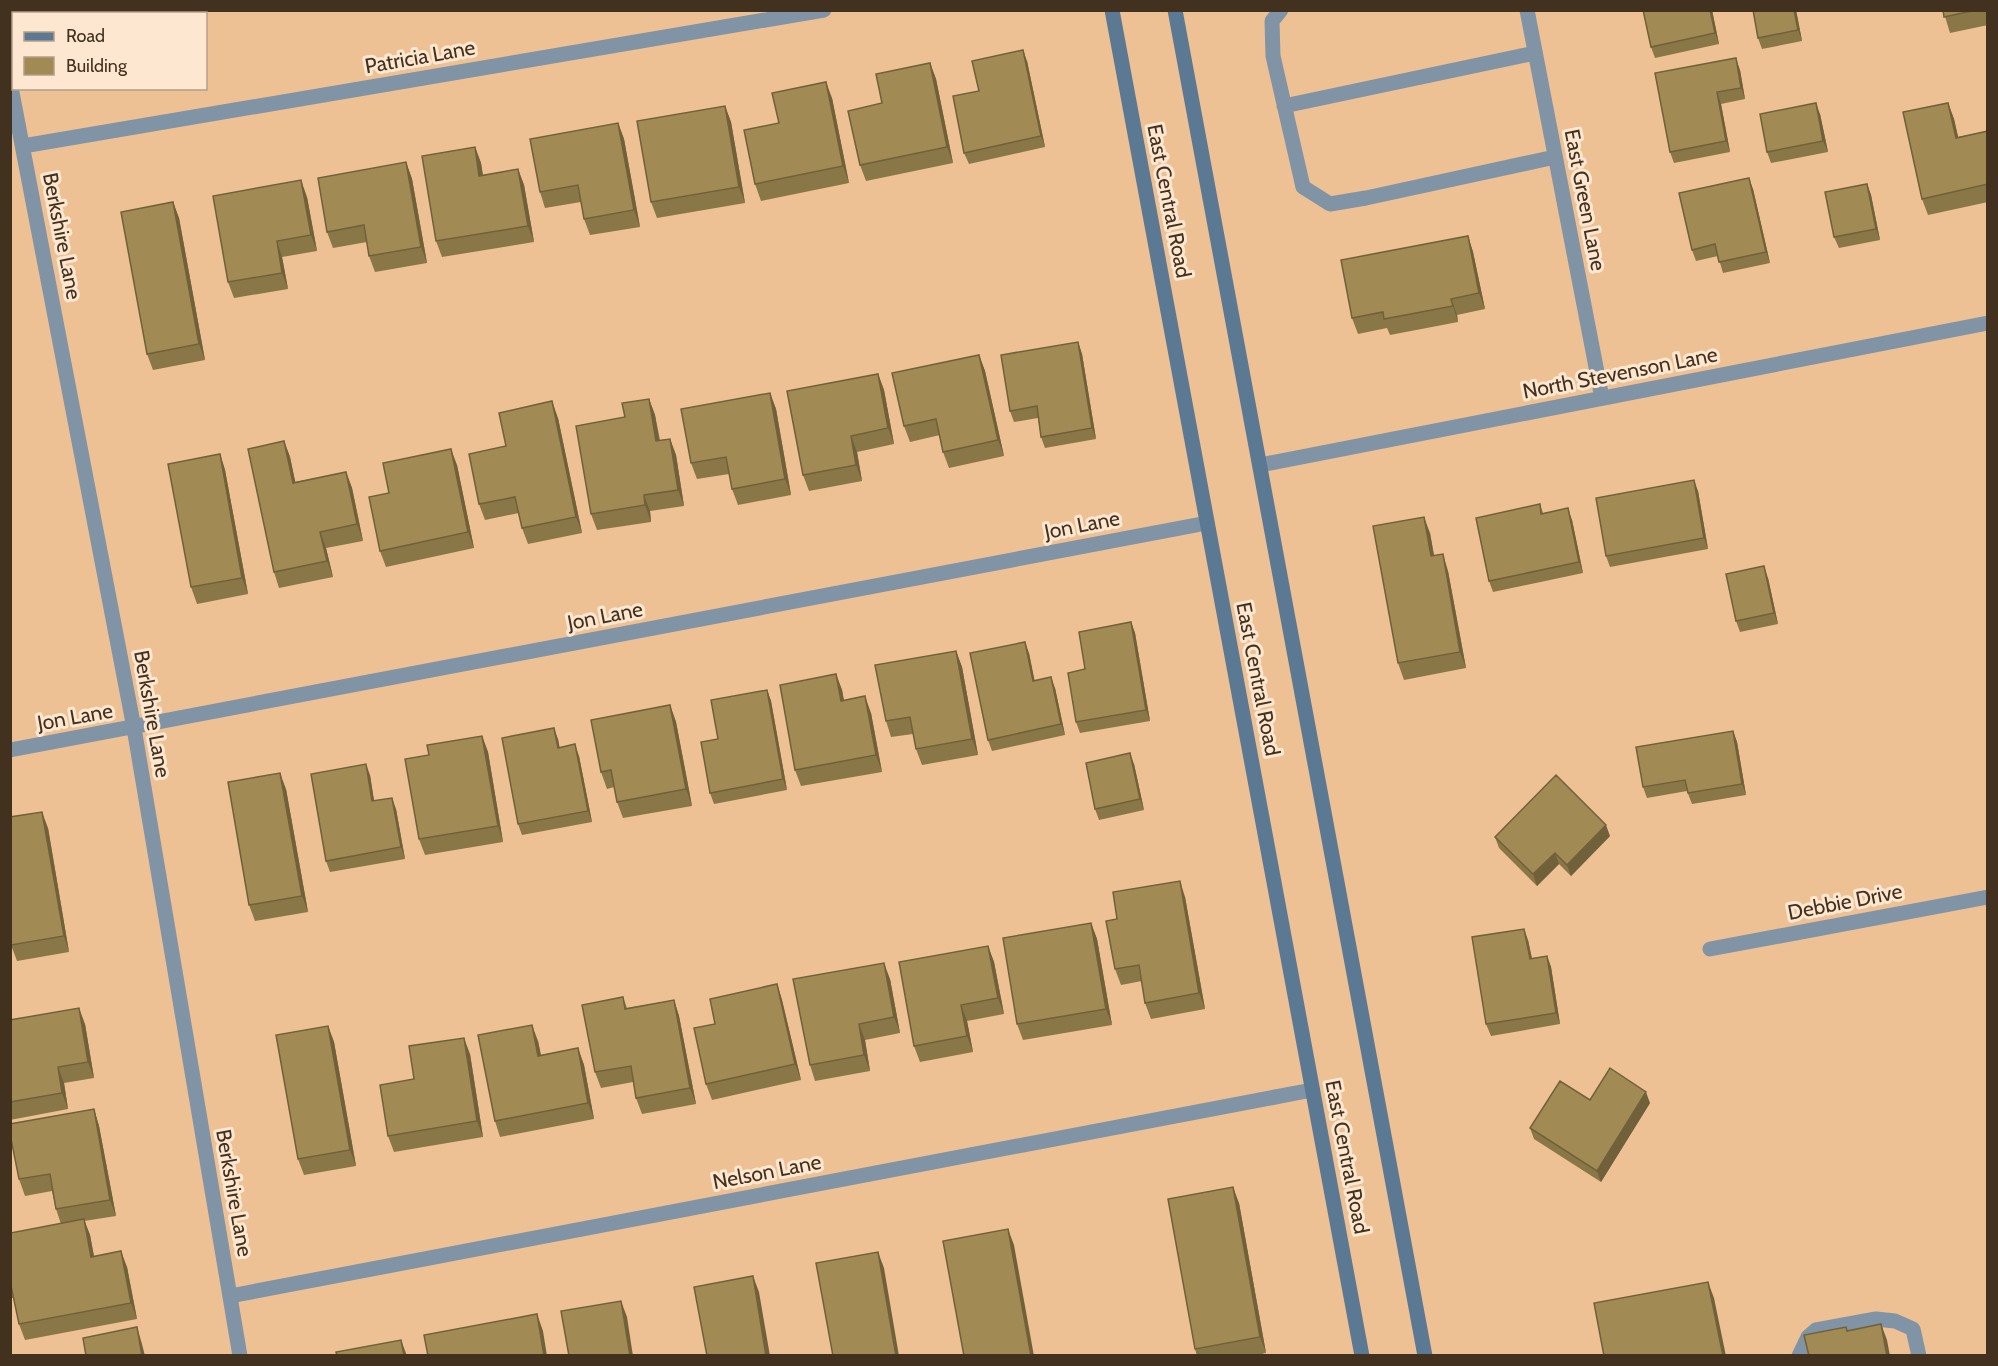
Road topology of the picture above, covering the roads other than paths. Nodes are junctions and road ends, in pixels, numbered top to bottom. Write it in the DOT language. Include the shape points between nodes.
graph roads {
  1 [pos="824,10"];
  2 [pos="1112,10"];
  3 [pos="1175,10"];
  4 [pos="1281,10"];
  5 [pos="1527,10"];
  6 [pos="1535,52"];
  7 [pos="10,82"];
  8 [pos="1284,106"];
  9 [pos="23,146"];
  10 [pos="1555,156"];
  11 [pos="1988,323"];
  12 [pos="1602,398"];
  13 [pos="1260,465"];
  14 [pos="1207,523"];
  15 [pos="134,728"];
  16 [pos="10,750"];
  17 [pos="1988,897"];
  18 [pos="1710,949"];
  19 [pos="1312,1090"];
  20 [pos="230,1296"];
  21 [pos="240,1356"];
  22 [pos="1362,1356"];
  23 [pos="1425,1356"];
  24 [pos="1800,1356"];
  25 [pos="1919,1356"];
  1 -- 9 [label="street, Patricia Lane"];
  2 -- 14 [label="main road, East Central Road"];
  3 -- 13 [label="main road, East Central Road"];
  4 -- 8 [label="street" via="1272,21 1273,56"];
  5 -- 6 [label="street, East Green Lane"];
  6 -- 8 [label="street"];
  6 -- 10 [label="street, East Green Lane"];
  7 -- 9 [label="street, Berkshire Lane"];
  8 -- 10 [label="street" via="1303,187 1330,204"];
  9 -- 15 [label="street, Berkshire Lane"];
  10 -- 12 [label="street, East Green Lane"];
  11 -- 12 [label="street, North Stevenson Lane"];
  12 -- 13 [label="street, North Stevenson Lane"];
  13 -- 23 [label="main road, East Central Road"];
  14 -- 15 [label="street, Jon Lane"];
  14 -- 19 [label="main road, East Central Road"];
  15 -- 16 [label="street, Jon Lane"];
  15 -- 20 [label="street, Berkshire Lane"];
  17 -- 18 [label="street, Debbie Drive"];
  19 -- 20 [label="street, Nelson Lane"];
  19 -- 22 [label="main road, East Central Road"];
  20 -- 21 [label="street, Berkshire Lane"];
  24 -- 25 [label="street" via="1808,1337 1816,1330 1876,1319 1895,1321 1913,1329"];
}
